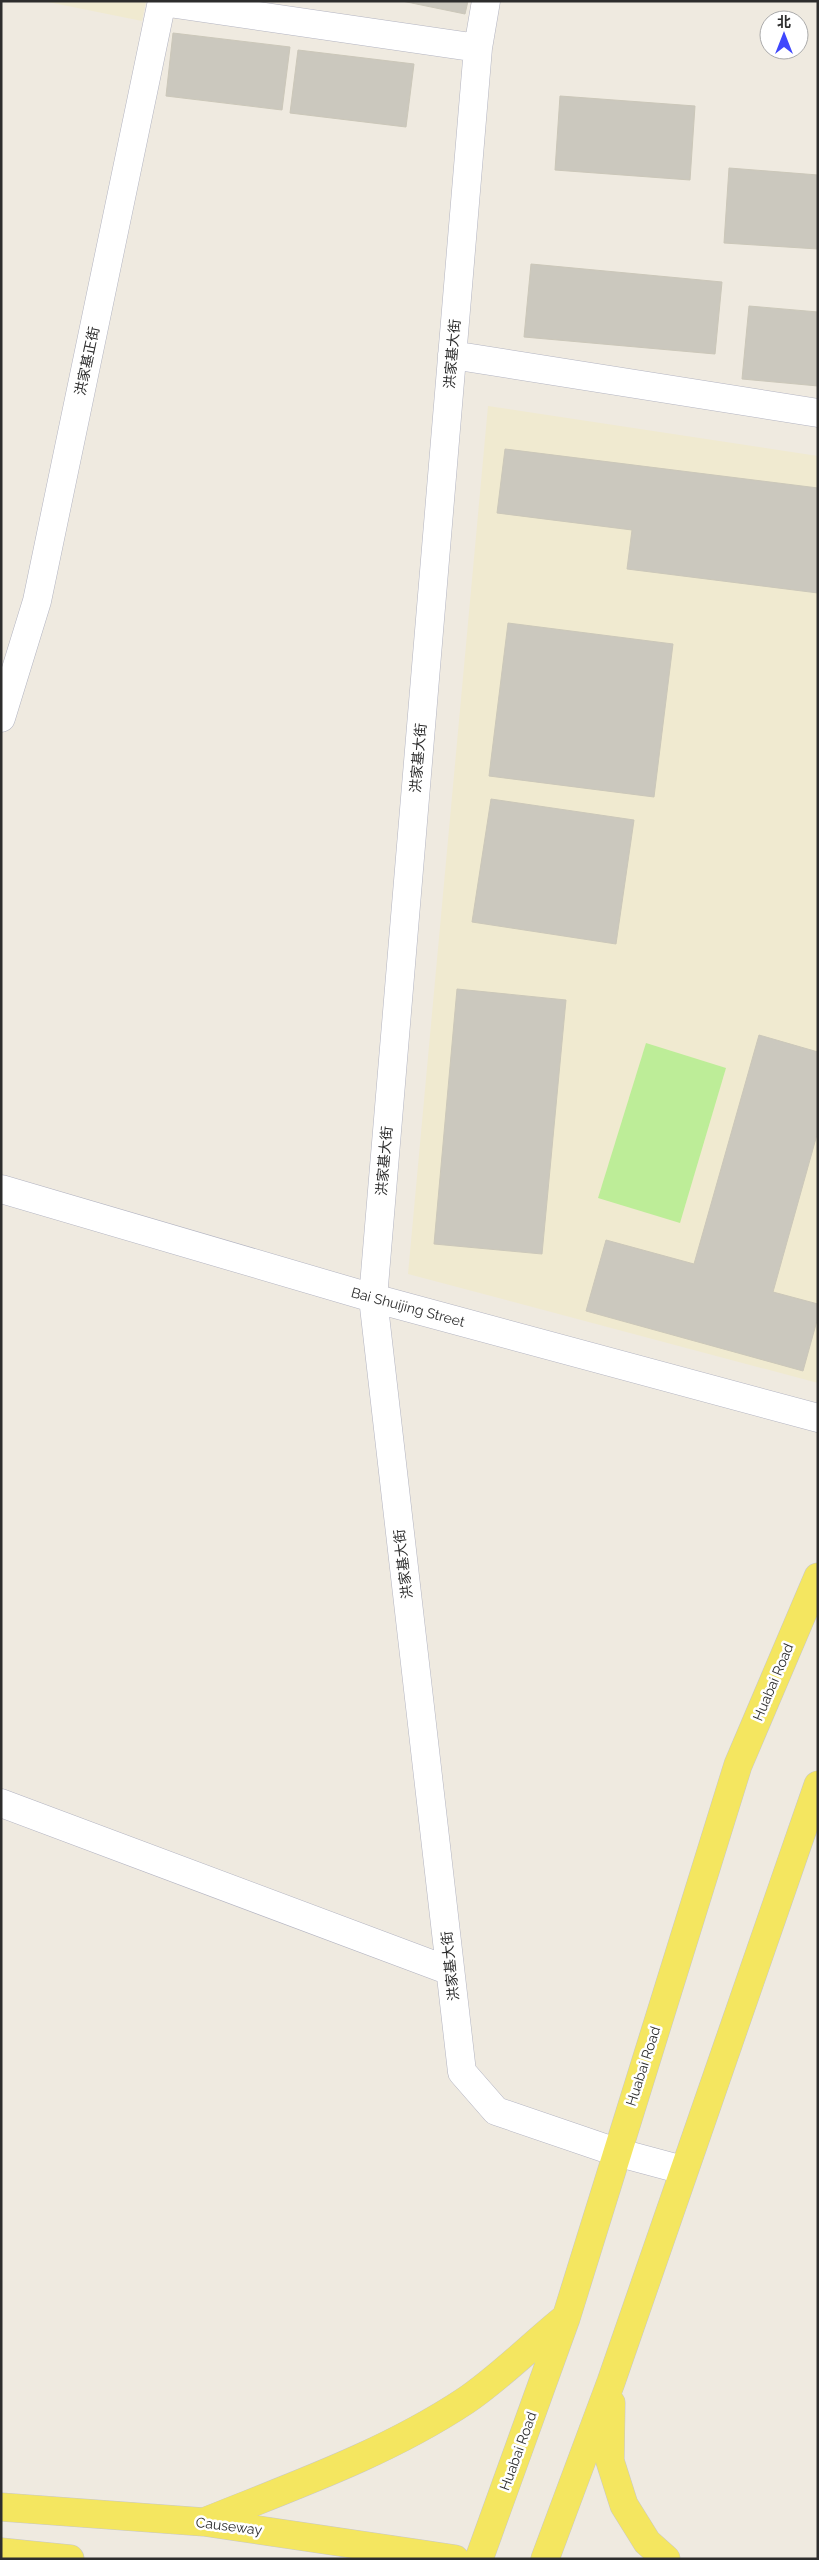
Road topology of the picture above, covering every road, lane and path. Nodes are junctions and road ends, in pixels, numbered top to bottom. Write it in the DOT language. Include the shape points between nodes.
graph roads {
  1 [pos="486,1"];
  2 [pos="162,2"];
  3 [pos="478,48"];
  4 [pos="452,355"];
  5 [pos="818,413"];
  6 [pos="1,718"];
  7 [pos="1,1190"];
  8 [pos="373,1298"];
  9 [pos="818,1418"];
  10 [pos="818,1576"];
  11 [pos="818,1785"];
  12 [pos="1,1803"];
  13 [pos="450,1971"];
  14 [pos="616,2152"];
  15 [pos="683,2170"];
  16 [pos="566,2318"];
  17 [pos="611,2382"];
  18 [pos="1,2507"];
  19 [pos="204,2522"];
  20 [pos="352,2551"];
  21 [pos="1,2552"];
  22 [pos="70,2559"];
  23 [pos="455,2559"];
  24 [pos="479,2559"];
  25 [pos="545,2559"];
  26 [pos="666,2559"];
  1 -- 3 [label="street, 洪家基大街"];
  2 -- 3 [label="street"];
  2 -- 6 [label="street, 洪家基正街" via="37,601"];
  3 -- 4 [label="street, 洪家基大街"];
  4 -- 5 [label="street"];
  4 -- 8 [label="street, 洪家基大街"];
  7 -- 8 [label="street, Bai Shuijing Street"];
  8 -- 9 [label="street, Bai Shuijing Street"];
  8 -- 13 [label="street, 洪家基大街"];
  10 -- 14 [label="main road, Huabai Road" via="738,1765"];
  11 -- 15 [label="main road"];
  12 -- 13 [label="street"];
  13 -- 14 [label="street, 洪家基大街" via="462,2072 496,2111"];
  14 -- 15 [label="street, 洪家基大街"];
  14 -- 16 [label="main road, Huabai Road"];
  15 -- 17 [label="main road"];
  16 -- 19 [label="main road" via="466,2400 390,2444"];
  16 -- 24 [label="main road, Huabai Road"];
  17 -- 25 [label="main road"];
  17 -- 26 [label="main road" via="610,2461 624,2505 647,2542"];
  18 -- 19 [label="main road, Causeway"];
  19 -- 20 [label="main road, Causeway"];
  20 -- 23 [label="main road, Causeway"];
  21 -- 22 [label="main road"];
}
